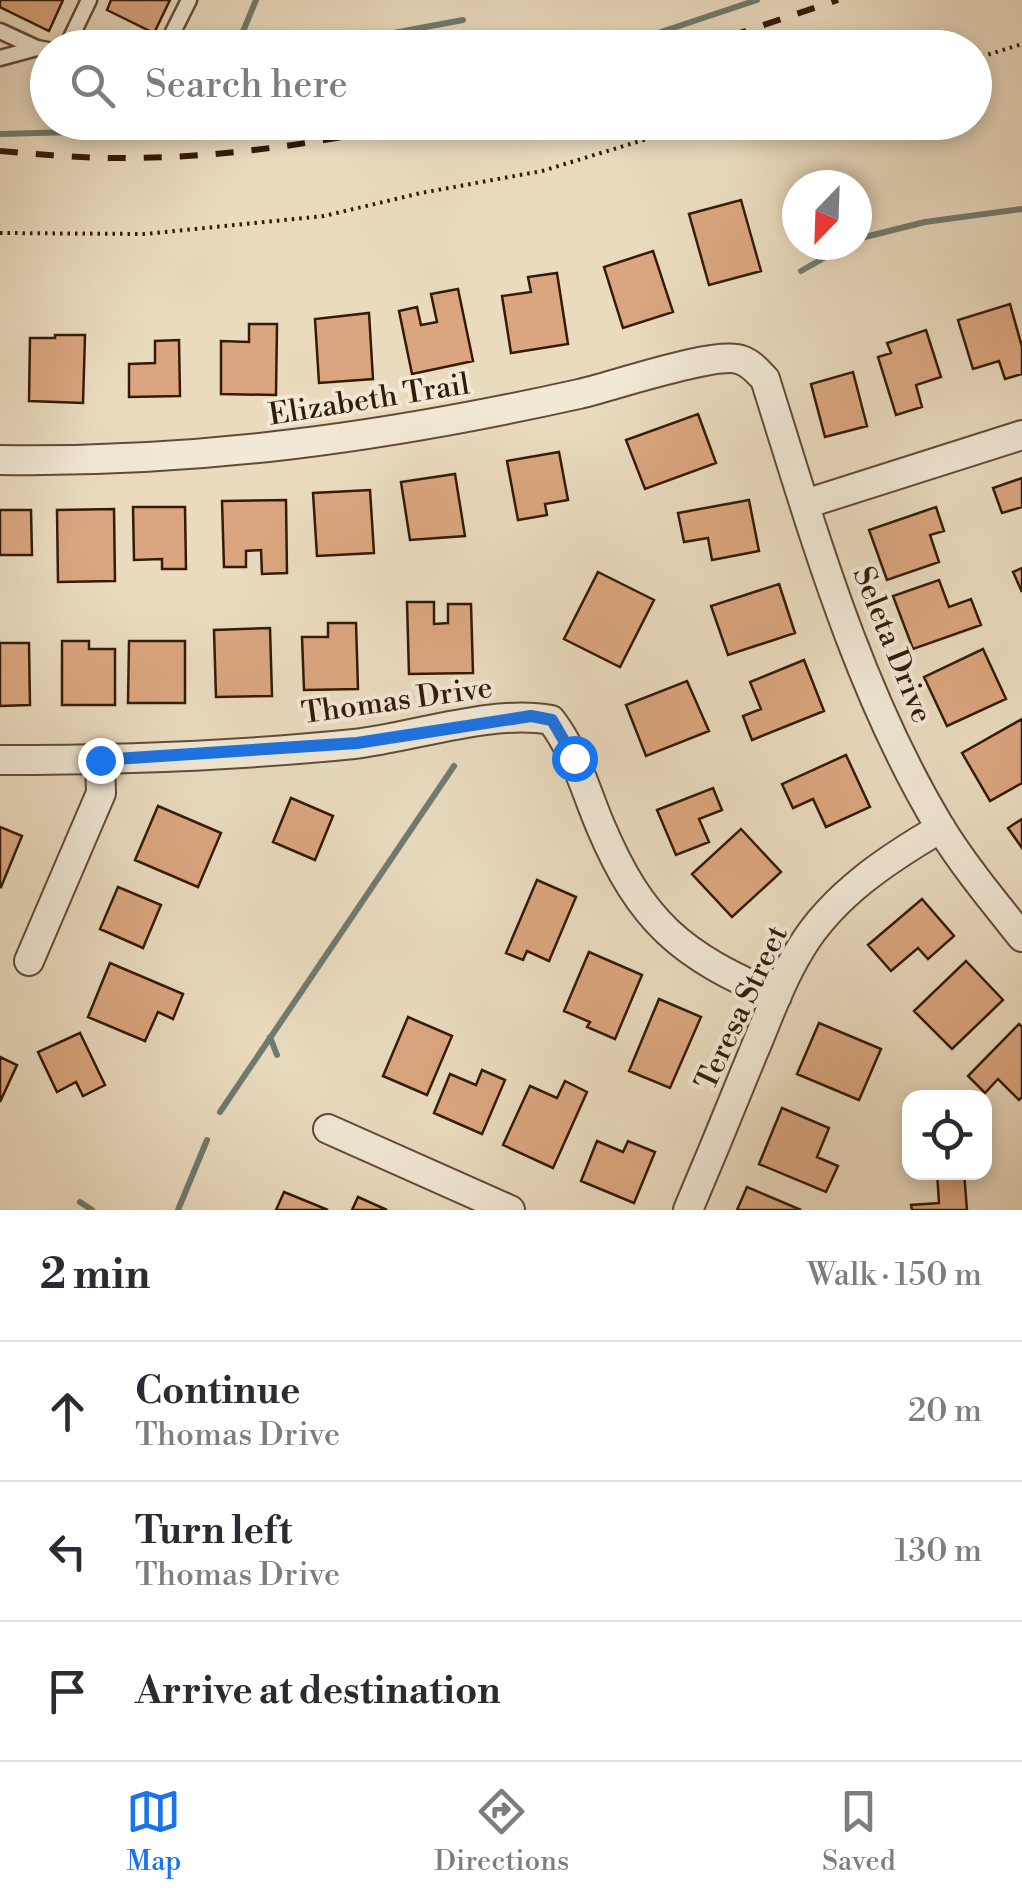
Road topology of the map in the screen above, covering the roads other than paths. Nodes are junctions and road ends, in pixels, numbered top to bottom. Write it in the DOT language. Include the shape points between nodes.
graph roads {
  1 [pos="89,0"];
  2 [pos="189,0"];
  3 [pos="75,30"];
  4 [pos="174,30"];
  5 [pos="0,31"];
  6 [pos="30,44"];
  7 [pos="30,52"];
  8 [pos="0,58"];
  9 [pos="742,360"];
  10 [pos="1022,435"];
  11 [pos="0,460"];
  12 [pos="805,504"];
  13 [pos="0,760"];
  14 [pos="100,760"];
  15 [pos="941,828"];
  16 [pos="1022,938"];
  17 [pos="29,961"];
  18 [pos="777,996"];
  19 [pos="328,1129"];
  20 [pos="510,1210"];
  21 [pos="688,1210"];
  1 -- 3 [label="lane"];
  2 -- 4 [label="lane"];
  5 -- 6 [label="lane"];
  7 -- 8 [label="lane"];
  9 -- 11 [label="street, Elizabeth Trail" via="716,358 501,412 315,444"];
  9 -- 12 [label="street, Seleta Drive" via="765,379"];
  10 -- 12 [label="street"];
  12 -- 15 [label="street, Seleta Drive" via="871,690"];
  13 -- 14 [label="street, Thomas Drive"];
  14 -- 17 [label="street" via="101,793"];
  14 -- 18 [label="street, Thomas Drive" via="357,743 531,716 552,720 654,921 710,965"];
  15 -- 16 [label="street, Seleta Drive"];
  15 -- 18 [label="street, Teresa Street" via="900,852 834,908 802,948"];
  18 -- 21 [label="street, Teresa Street"];
  19 -- 20 [label="street"];
}
